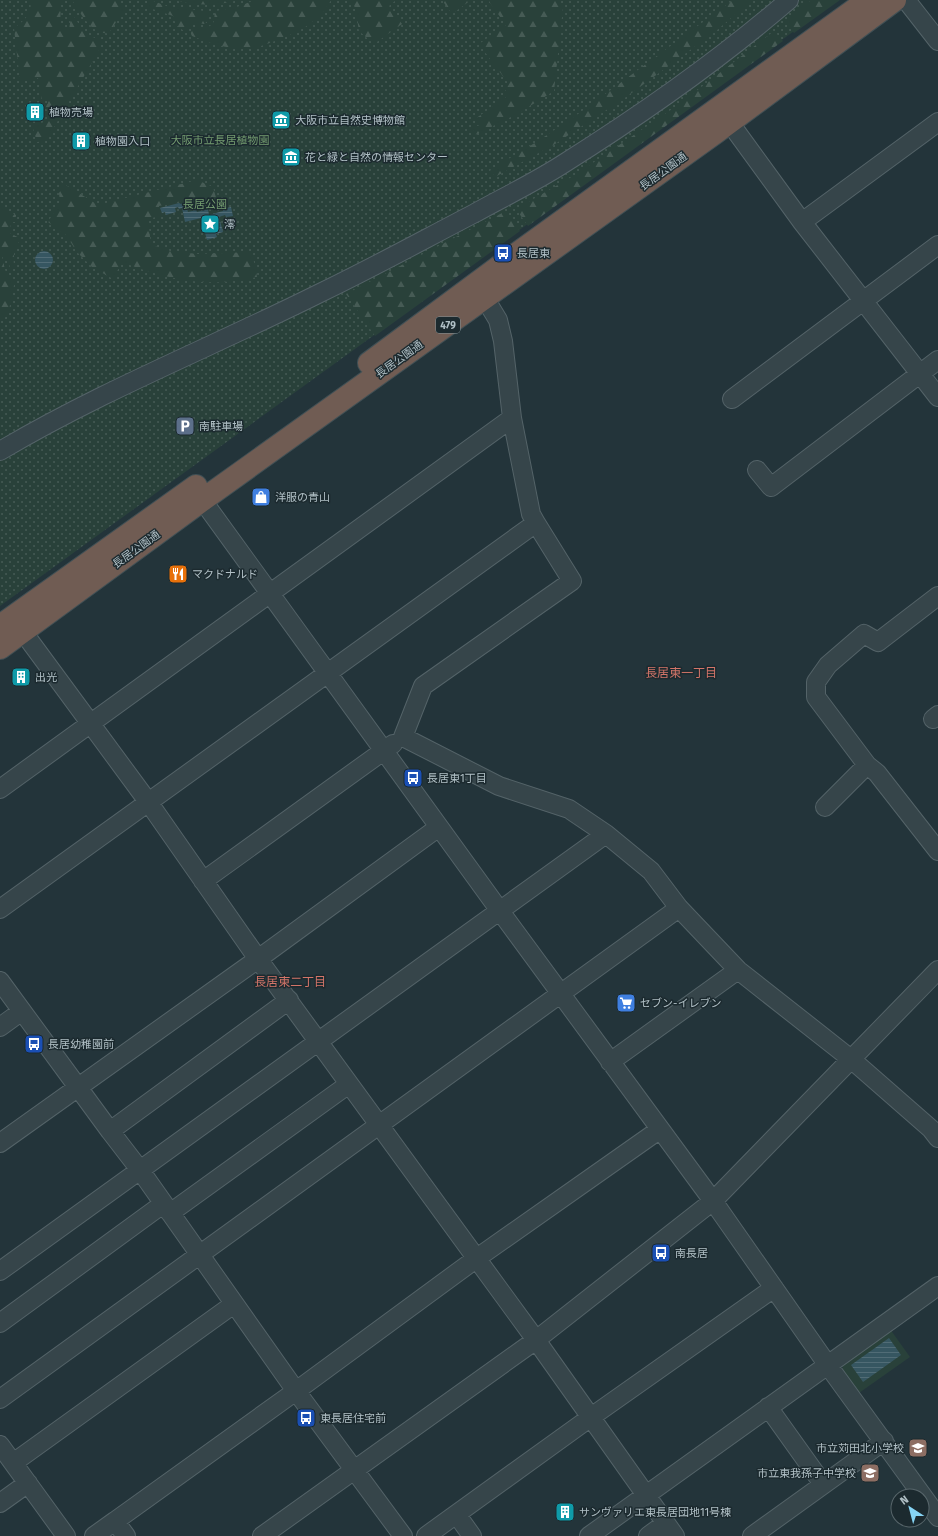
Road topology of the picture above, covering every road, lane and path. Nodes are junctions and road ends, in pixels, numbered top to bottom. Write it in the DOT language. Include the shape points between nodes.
graph roads {
  1 [pos="789,0"];
  2 [pos="868,0"];
  3 [pos="895,0"];
  4 [pos="906,0"];
  5 [pos="938,41"];
  6 [pos="725,115"];
  7 [pos="938,122"];
  8 [pos="802,222"];
  9 [pos="938,244"];
  10 [pos="480,291"];
  11 [pos="863,301"];
  12 [pos="938,360"];
  13 [pos="920,373"];
  14 [pos="938,398"];
  15 [pos="732,399"];
  16 [pos="512,418"];
  17 [pos="0,451"];
  18 [pos="758,470"];
  19 [pos="198,494"];
  20 [pos="536,524"];
  21 [pos="270,593"];
  22 [pos="938,596"];
  23 [pos="12,625"];
  24 [pos="0,648"];
  25 [pos="328,675"];
  26 [pos="91,724"];
  27 [pos="404,737"];
  28 [pos="384,751"];
  29 [pos="867,765"];
  30 [pos="0,789"];
  31 [pos="149,803"];
  32 [pos="825,807"];
  33 [pos="439,827"];
  34 [pos="606,834"];
  35 [pos="938,851"];
  36 [pos="203,881"];
  37 [pos="679,908"];
  38 [pos="0,909"];
  39 [pos="500,911"];
  40 [pos="258,958"];
  41 [pos="738,970"];
  42 [pos="938,970"];
  43 [pos="0,981"];
  44 [pos="561,995"];
  45 [pos="289,1000"];
  46 [pos="22,1011"];
  47 [pos="0,1027"];
  48 [pos="319,1041"];
  49 [pos="851,1059"];
  50 [pos="610,1062"];
  51 [pos="349,1084"];
  52 [pos="78,1087"];
  53 [pos="380,1125"];
  54 [pos="659,1130"];
  55 [pos="110,1131"];
  56 [pos="938,1138"];
  57 [pos="0,1143"];
  58 [pos="140,1170"];
  59 [pos="713,1201"];
  60 [pos="167,1209"];
  61 [pos="199,1255"];
  62 [pos="477,1258"];
  63 [pos="0,1271"];
  64 [pos="938,1286"];
  65 [pos="774,1288"];
  66 [pos="234,1304"];
  67 [pos="0,1323"];
  68 [pos="536,1340"];
  69 [pos="827,1364"];
  70 [pos="296,1391"];
  71 [pos="0,1400"];
  72 [pos="768,1407"];
  73 [pos="591,1417"];
  74 [pos="884,1441"];
  75 [pos="0,1445"];
  76 [pos="13,1463"];
  77 [pos="354,1471"];
  78 [pos="28,1483"];
  79 [pos="824,1484"];
  80 [pos="645,1495"];
  81 [pos="0,1503"];
  82 [pos="457,1515"];
  83 [pos="938,1517"];
  84 [pos="115,1521"];
  85 [pos="670,1530"];
  86 [pos="66,1536"];
  87 [pos="94,1536"];
  88 [pos="126,1536"];
  89 [pos="262,1536"];
  90 [pos="403,1536"];
  91 [pos="426,1536"];
  92 [pos="472,1536"];
  93 [pos="589,1536"];
  94 [pos="648,1536"];
  95 [pos="752,1536"];
  1 -- 17 [label="street" via="662,98 562,165 320,294 128,383"];
  2 -- 6 [label="highway, 長居公園通 / 479"];
  3 -- 6 [label="highway, 長居公園通 / 479"];
  4 -- 5 [label="street"];
  6 -- 8 [label="street"];
  6 -- 10 [label="highway, 長居公園通 / 479"];
  7 -- 8 [label="street"];
  8 -- 11 [label="street"];
  9 -- 11 [label="street"];
  10 -- 16 [label="street" via="498,320"];
  10 -- 19 [label="highway, 長居公園通 / 479" via="379,355"];
  11 -- 13 [label="street"];
  11 -- 15 [label="street"];
  12 -- 13 [label="street"];
  13 -- 14 [label="street"];
  13 -- 18 [label="street" via="771,487"];
  16 -- 20 [label="street" via="530,514"];
  16 -- 21 [label="street"];
  19 -- 21 [label="street"];
  19 -- 23 [label="highway, 長居公園通 / 479"];
  20 -- 25 [label="street"];
  20 -- 27 [label="street" via="572,581 423,686"];
  21 -- 25 [label="street"];
  21 -- 26 [label="street"];
  22 -- 29 [label="street" via="878,642 864,634 828,665 816,682 816,697"];
  23 -- 24 [label="highway, 長居公園通 / 479"];
  23 -- 26 [label="street"];
  25 -- 28 [label="street"];
  25 -- 31 [label="street"];
  26 -- 30 [label="street"];
  26 -- 31 [label="street"];
  27 -- 28 [label="street"];
  27 -- 34 [label="street" via="499,786 569,809"];
  28 -- 33 [label="street"];
  28 -- 36 [label="street"];
  29 -- 32 [label="street"];
  29 -- 35 [label="street" via="877,772"];
  31 -- 36 [label="street"];
  31 -- 38 [label="street"];
  33 -- 39 [label="street"];
  33 -- 40 [label="street"];
  34 -- 37 [label="street" via="651,871"];
  34 -- 39 [label="street"];
  36 -- 40 [label="street"];
  37 -- 41 [label="street"];
  37 -- 44 [label="street"];
  39 -- 44 [label="street"];
  39 -- 48 [label="street"];
  40 -- 45 [label="street"];
  40 -- 52 [label="street"];
  41 -- 49 [label="street"];
  41 -- 50 [label="street"];
  42 -- 49 [label="street"];
  43 -- 46 [label="street"];
  44 -- 50 [label="street"];
  44 -- 53 [label="street"];
  45 -- 48 [label="street"];
  45 -- 55 [label="street"];
  46 -- 47 [label="street"];
  46 -- 52 [label="street"];
  48 -- 51 [label="street"];
  48 -- 58 [label="street"];
  49 -- 56 [label="street"];
  49 -- 59 [label="street"];
  50 -- 54 [label="street"];
  51 -- 53 [label="street"];
  51 -- 60 [label="street"];
  52 -- 55 [label="street"];
  52 -- 57 [label="street"];
  53 -- 61 [label="street"];
  53 -- 62 [label="street"];
  54 -- 59 [label="street"];
  54 -- 62 [label="street"];
  55 -- 58 [label="street"];
  58 -- 60 [label="street"];
  58 -- 63 [label="street"];
  59 -- 65 [label="street"];
  59 -- 68 [label="street"];
  60 -- 61 [label="street"];
  60 -- 67 [label="street"];
  61 -- 66 [label="street"];
  61 -- 71 [label="street"];
  62 -- 68 [label="street"];
  62 -- 70 [label="street"];
  64 -- 69 [label="street"];
  65 -- 69 [label="street"];
  65 -- 73 [label="street"];
  66 -- 70 [label="street"];
  66 -- 76 [label="street"];
  68 -- 73 [label="street"];
  68 -- 77 [label="street"];
  69 -- 72 [label="street"];
  69 -- 74 [label="street"];
  70 -- 77 [label="street"];
  70 -- 84 [label="street"];
  72 -- 79 [label="street"];
  72 -- 80 [label="street"];
  73 -- 80 [label="street"];
  73 -- 82 [label="street"];
  74 -- 79 [label="street"];
  74 -- 83 [label="street"];
  75 -- 76 [label="street"];
  76 -- 78 [label="street"];
  77 -- 89 [label="street"];
  77 -- 90 [label="street"];
  78 -- 81 [label="street"];
  78 -- 86 [label="street"];
  79 -- 95 [label="street"];
  80 -- 85 [label="street"];
  80 -- 93 [label="street"];
  82 -- 91 [label="street"];
  82 -- 92 [label="street"];
  84 -- 87 [label="street"];
  84 -- 88 [label="street"];
  85 -- 94 [label="street"];
}
